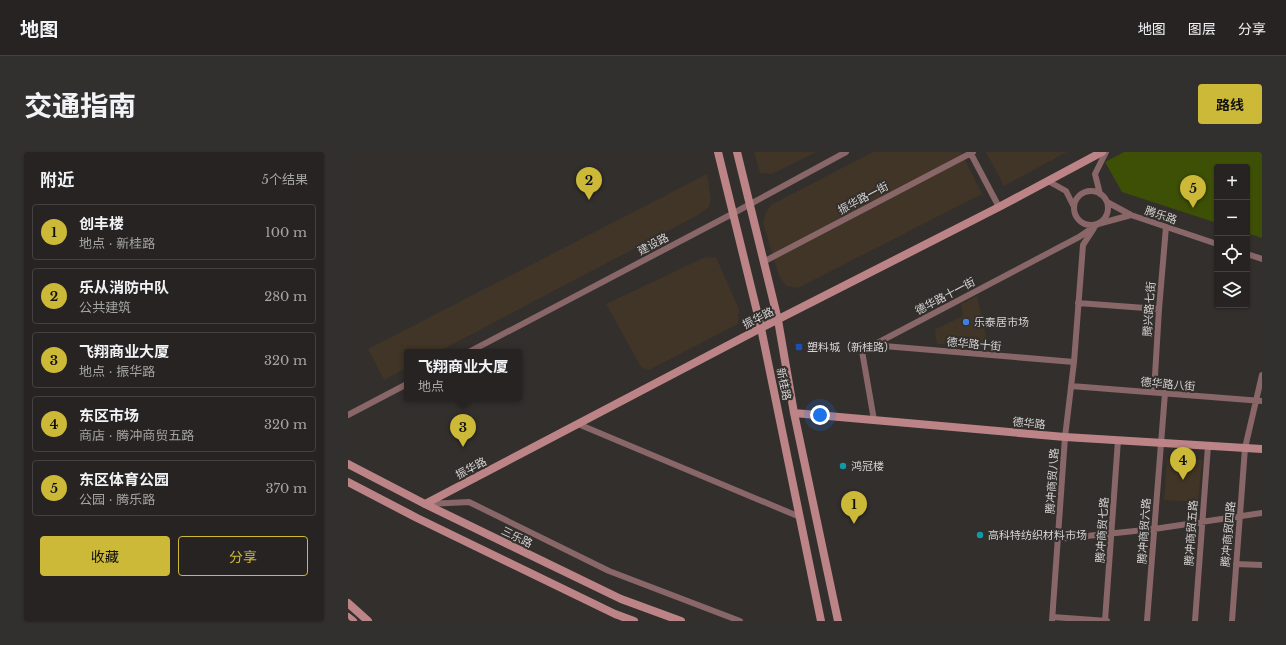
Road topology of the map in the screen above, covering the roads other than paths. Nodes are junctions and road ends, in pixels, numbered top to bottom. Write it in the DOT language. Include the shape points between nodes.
graph roads {
  1 [pos="718,152"];
  2 [pos="737,152"];
  3 [pos="846,152"];
  4 [pos="971,152"];
  5 [pos="1102,152"];
  6 [pos="1106,152"];
  7 [pos="1048,181"];
  8 [pos="1100,194"];
  9 [pos="1107,202"];
  10 [pos="748,204"];
  11 [pos="999,207"];
  12 [pos="1074,207"];
  13 [pos="732,214"];
  14 [pos="1131,215"];
  15 [pos="1098,224"];
  16 [pos="1166,227"];
  17 [pos="1214,243"];
  18 [pos="1250,255"];
  19 [pos="1262,259"];
  20 [pos="763,262"];
  21 [pos="1078,303"];
  22 [pos="1159,309"];
  23 [pos="778,320"];
  24 [pos="761,328"];
  25 [pos="872,346"];
  26 [pos="475,349"];
  27 [pos="1074,362"];
  28 [pos="1262,375"];
  29 [pos="404,386"];
  30 [pos="1071,386"];
  31 [pos="1154,392"];
  32 [pos="1165,393"];
  33 [pos="1259,401"];
  34 [pos="794,413"];
  35 [pos="348,415"];
  36 [pos="874,420"];
  37 [pos="578,424"];
  38 [pos="1066,437"];
  39 [pos="1118,440"];
  40 [pos="1161,443"];
  41 [pos="1208,446"];
  42 [pos="1245,448"];
  43 [pos="1262,449"];
  44 [pos="348,464"];
  45 [pos="348,482"];
  46 [pos="425,504"];
  47 [pos="1262,514"];
  48 [pos="800,517"];
  49 [pos="1240,517"];
  50 [pos="1202,522"];
  51 [pos="1154,529"];
  52 [pos="1112,534"];
  53 [pos="1058,539"];
  54 [pos="1236,564"];
  55 [pos="1262,565"];
  56 [pos="348,603"];
  57 [pos="348,617"];
  58 [pos="1053,619"];
  59 [pos="353,621"];
  60 [pos="368,621"];
  61 [pos="634,621"];
  62 [pos="680,621"];
  63 [pos="740,621"];
  64 [pos="821,621"];
  65 [pos="838,621"];
  66 [pos="1106,621"];
  67 [pos="1147,621"];
  68 [pos="1195,621"];
  69 [pos="1232,621"];
  1 -- 13 [label="street, 新桂路"];
  2 -- 10 [label="street, 新桂路"];
  3 -- 10 [label="street, 建设路"];
  4 -- 11 [label="street"];
  4 -- 20 [label="street, 振华路一街"];
  5 -- 7 [label="street, 振华路"];
  6 -- 8 [label="street" via="1095,174"];
  7 -- 11 [label="street, 振华路"];
  7 -- 12 [label="street" via="1066,191"];
  8 -- 9 [label="street"];
  8 -- 12 [label="street" via="1090,191 1084,193 1075,201"];
  9 -- 14 [label="street"];
  9 -- 15 [label="street" via="1106,217"];
  10 -- 13 [label="street, 建设路"];
  10 -- 20 [label="street, 新桂路"];
  11 -- 23 [label="street, 振华路"];
  12 -- 15 [label="street" via="1081,222 1086,225"];
  13 -- 24 [label="street, 新桂路"];
  13 -- 26 [label="street, 建设路"];
  14 -- 15 [label="street, 腾乐路"];
  14 -- 16 [label="street, 腾乐路"];
  15 -- 21 [label="street, 腾冲商贸八路" via="1083,245"];
  15 -- 25 [label="street, 德华路十一街"];
  16 -- 17 [label="street, 腾乐路"];
  16 -- 22 [label="street, 腾兴路七街"];
  18 -- 19 [label="street"];
  20 -- 23 [label="street, 新桂路"];
  21 -- 22 [label="street"];
  21 -- 27 [label="street, 腾冲商贸八路"];
  22 -- 31 [label="street, 腾兴路七街"];
  23 -- 24 [label="street, 振华路"];
  23 -- 34 [label="street, 新桂路"];
  24 -- 37 [label="street, 振华路"];
  24 -- 48 [label="street, 新桂路"];
  25 -- 27 [label="street, 德华路十街"];
  25 -- 36 [label="street" via="862,351"];
  27 -- 30 [label="street, 腾冲商贸八路"];
  28 -- 33 [label="street, 腾冲商贸四路"];
  29 -- 35 [label="street"];
  30 -- 31 [label="street, 德华路八街"];
  30 -- 38 [label="street, 腾冲商贸八路"];
  31 -- 32 [label="street, 德华路八街"];
  32 -- 33 [label="street, 德华路八街"];
  32 -- 40 [label="street, 腾冲商贸六路"];
  33 -- 42 [label="street, 腾冲商贸四路"];
  34 -- 36 [label="street, 德华路"];
  34 -- 65 [label="street, 新桂路"];
  36 -- 38 [label="street, 德华路"];
  37 -- 46 [label="street, 振华路"];
  37 -- 48 [label="street"];
  38 -- 39 [label="street, 德华路"];
  38 -- 53 [label="street, 腾冲商贸八路"];
  39 -- 40 [label="street, 德华路"];
  39 -- 52 [label="street, 腾冲商贸七路"];
  40 -- 41 [label="street, 德华路"];
  40 -- 51 [label="street, 腾冲商贸六路"];
  41 -- 42 [label="street, 德华路"];
  41 -- 50 [label="street, 腾冲商贸五路"];
  42 -- 43 [label="street, 德华路"];
  42 -- 49 [label="street, 腾冲商贸四路"];
  44 -- 46 [label="street, 三乐路"];
  45 -- 61 [label="street" via="614,614"];
  46 -- 62 [label="street, 三乐路" via="621,599"];
  46 -- 63 [label="street" via="469,502 609,571"];
  47 -- 49 [label="street"];
  48 -- 64 [label="street, 新桂路"];
  49 -- 50 [label="street"];
  49 -- 54 [label="street, 腾冲商贸四路"];
  50 -- 51 [label="street"];
  50 -- 68 [label="street, 腾冲商贸五路"];
  51 -- 52 [label="street"];
  51 -- 67 [label="street, 腾冲商贸六路"];
  52 -- 53 [label="street"];
  52 -- 66 [label="street, 腾冲商贸七路"];
  53 -- 58 [label="street, 腾冲商贸八路"];
  54 -- 55 [label="street"];
  54 -- 69 [label="street, 腾冲商贸四路"];
  56 -- 60 [label="street"];
  57 -- 59 [label="street"];
  58 -- 66 [label="street"];
}
